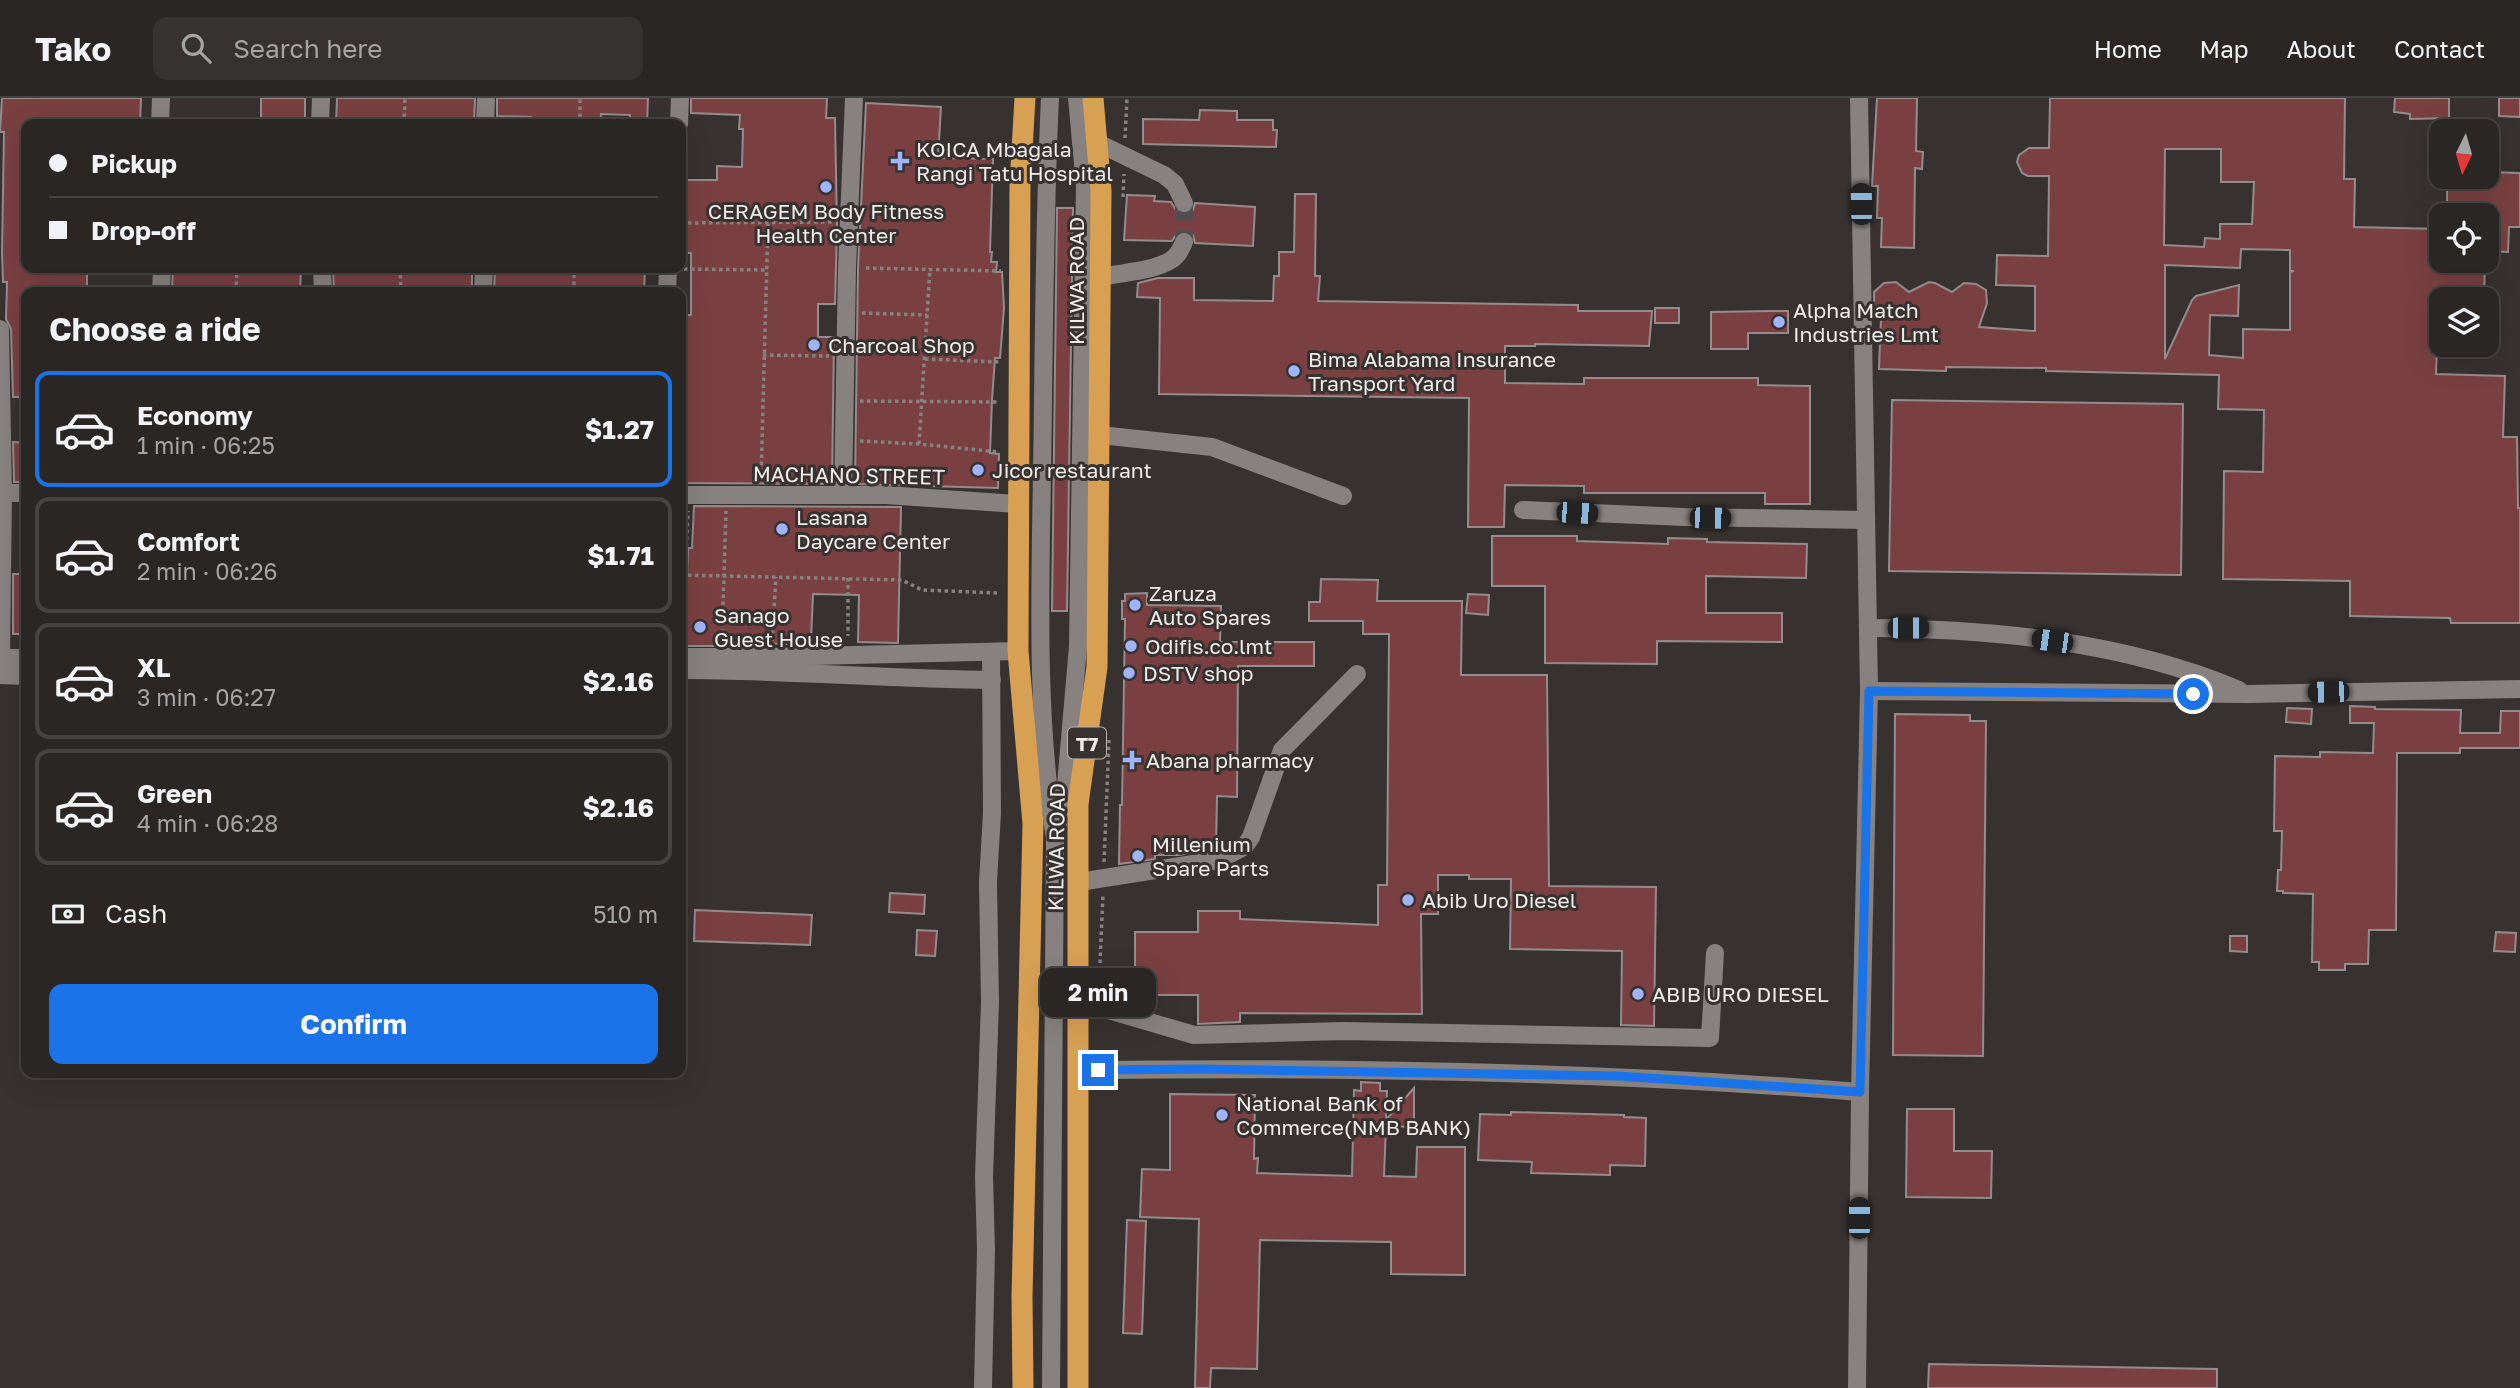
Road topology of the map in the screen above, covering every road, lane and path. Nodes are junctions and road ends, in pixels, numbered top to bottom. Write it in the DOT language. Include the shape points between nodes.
graph roads {
  1 [pos="161,98"];
  2 [pos="321,98"];
  3 [pos="405,98"];
  4 [pos="486,98"];
  5 [pos="580,98"];
  6 [pos="680,98"];
  7 [pos="853,98"];
  8 [pos="1025,98"];
  9 [pos="1051,98"];
  10 [pos="1077,98"];
  11 [pos="1093,98"];
  12 [pos="1859,98"];
  13 [pos="160,119"];
  14 [pos="320,119"];
  15 [pos="404,119"];
  16 [pos="485,119"];
  17 [pos="580,119"];
  18 [pos="679,119"];
  19 [pos="1098,143"];
  20 [pos="1184,202"];
  21 [pos="768,222"];
  22 [pos="848,222"];
  23 [pos="686,223"];
  24 [pos="1184,242"];
  25 [pos="686,268"];
  26 [pos="847,268"];
  27 [pos="930,268"];
  28 [pos="766,270"];
  29 [pos="1021,271"];
  30 [pos="1101,277"];
  31 [pos="846,312"];
  32 [pos="927,315"];
  33 [pos="0,329"];
  34 [pos="763,355"];
  35 [pos="845,356"];
  36 [pos="925,359"];
  37 [pos="1020,363"];
  38 [pos="845,401"];
  39 [pos="922,402"];
  40 [pos="1019,403"];
  41 [pos="1100,435"];
  42 [pos="845,440"];
  43 [pos="919,444"];
  44 [pos="1018,453"];
  45 [pos="3,493"];
  46 [pos="21,493"];
  47 [pos="843,494"];
  48 [pos="686,495"];
  49 [pos="726,496"];
  50 [pos="760,496"];
  51 [pos="1343,496"];
  52 [pos="1017,503"];
  53 [pos="1523,510"];
  54 [pos="1866,520"];
  55 [pos="686,575"];
  56 [pos="725,575"];
  57 [pos="776,577"];
  58 [pos="848,578"];
  59 [pos="1018,594"];
  60 [pos="1868,628"];
  61 [pos="1018,651"];
  62 [pos="991,652"];
  63 [pos="722,656"];
  64 [pos="848,656"];
  65 [pos="686,657"];
  66 [pos="771,657"];
  67 [pos="0,658"];
  68 [pos="21,658"];
  69 [pos="686,670"];
  70 [pos="1357,674"];
  71 [pos="0,676"];
  72 [pos="21,676"];
  73 [pos="992,680"];
  74 [pos="2520,689"];
  75 [pos="1869,691"];
  76 [pos="2249,694"];
  77 [pos="1055,838"];
  78 [pos="1079,882"];
  79 [pos="1715,953"];
  80 [pos="1098,1007"];
  81 [pos="1098,1070"];
  82 [pos="1860,1092"];
  83 [pos="983,1388"];
  84 [pos="1023,1388"];
  85 [pos="1051,1388"];
  86 [pos="1078,1388"];
  87 [pos="1857,1388"];
  1 -- 13 [label="street"];
  2 -- 14 [label="street"];
  3 -- 15 [label="path"];
  4 -- 16 [label="street"];
  5 -- 17 [label="path"];
  6 -- 18 [label="street"];
  7 -- 22 [label="street"];
  8 -- 29 [label="highway, KILWA ROAD"];
  9 -- 77 [label="street" via="1040,645 1046,785"];
  10 -- 77 [label="street" via="1085,186 1077,646 1066,785"];
  11 -- 19 [label="highway, KILWA ROAD / T7"];
  12 -- 54 [label="street"];
  19 -- 20 [label="street" via="1164,175"];
  19 -- 30 [label="highway, KILWA ROAD / T7"];
  21 -- 22 [label="path"];
  21 -- 23 [label="path"];
  21 -- 28 [label="path"];
  22 -- 26 [label="street"];
  24 -- 30 [label="street" via="1172,260"];
  25 -- 28 [label="path"];
  26 -- 27 [label="path"];
  26 -- 31 [label="street"];
  27 -- 29 [label="path"];
  27 -- 32 [label="path"];
  28 -- 34 [label="path"];
  29 -- 37 [label="highway, KILWA ROAD"];
  30 -- 41 [label="highway, KILWA ROAD / T7"];
  31 -- 32 [label="path"];
  31 -- 35 [label="street"];
  32 -- 36 [label="path"];
  33 -- 45 [label="street"];
  34 -- 35 [label="path"];
  34 -- 50 [label="path"];
  35 -- 38 [label="street"];
  36 -- 37 [label="path"];
  36 -- 39 [label="path"];
  37 -- 40 [label="highway, KILWA ROAD"];
  38 -- 39 [label="path"];
  38 -- 42 [label="street"];
  39 -- 40 [label="path"];
  39 -- 43 [label="path"];
  40 -- 44 [label="highway, KILWA ROAD"];
  41 -- 51 [label="street" via="1212,447"];
  41 -- 78 [label="highway, KILWA ROAD / T7" via="1097,667 1079,804"];
  42 -- 43 [label="path"];
  42 -- 47 [label="street"];
  43 -- 44 [label="path"];
  44 -- 52 [label="highway, KILWA ROAD"];
  45 -- 46 [label="street"];
  45 -- 67 [label="street"];
  47 -- 50 [label="street, MACHANO STREET"];
  47 -- 52 [label="street, MACHANO STREET"];
  48 -- 49 [label="street, MACHANO STREET"];
  49 -- 50 [label="street, MACHANO STREET"];
  49 -- 56 [label="path"];
  52 -- 59 [label="highway, KILWA ROAD"];
  53 -- 54 [label="street"];
  54 -- 60 [label="street"];
  55 -- 56 [label="path"];
  56 -- 57 [label="path"];
  56 -- 63 [label="path"];
  57 -- 58 [label="path"];
  57 -- 66 [label="path"];
  58 -- 59 [label="path" via="902,580 922,590"];
  58 -- 64 [label="path"];
  59 -- 61 [label="highway, KILWA ROAD"];
  60 -- 75 [label="street"];
  60 -- 76 [label="street" via="1989,633 2114,651 2162,662"];
  61 -- 62 [label="street"];
  61 -- 84 [label="highway, KILWA ROAD" via="1033,824"];
  62 -- 64 [label="street"];
  62 -- 73 [label="street"];
  63 -- 65 [label="street"];
  63 -- 66 [label="street"];
  64 -- 66 [label="street"];
  67 -- 68 [label="street"];
  69 -- 73 [label="street"];
  70 -- 78 [label="street" via="1282,750 1245,846 1219,860"];
  71 -- 72 [label="street"];
  73 -- 83 [label="street"];
  74 -- 76 [label="street"];
  75 -- 76 [label="street"];
  75 -- 82 [label="street"];
  77 -- 85 [label="street"];
  78 -- 86 [label="highway, KILWA ROAD / T7"];
  79 -- 80 [label="street" via="1710,1038 1343,1031 1194,1035"];
  81 -- 82 [label="street" via="1618,1076"];
  82 -- 87 [label="street"];
}
